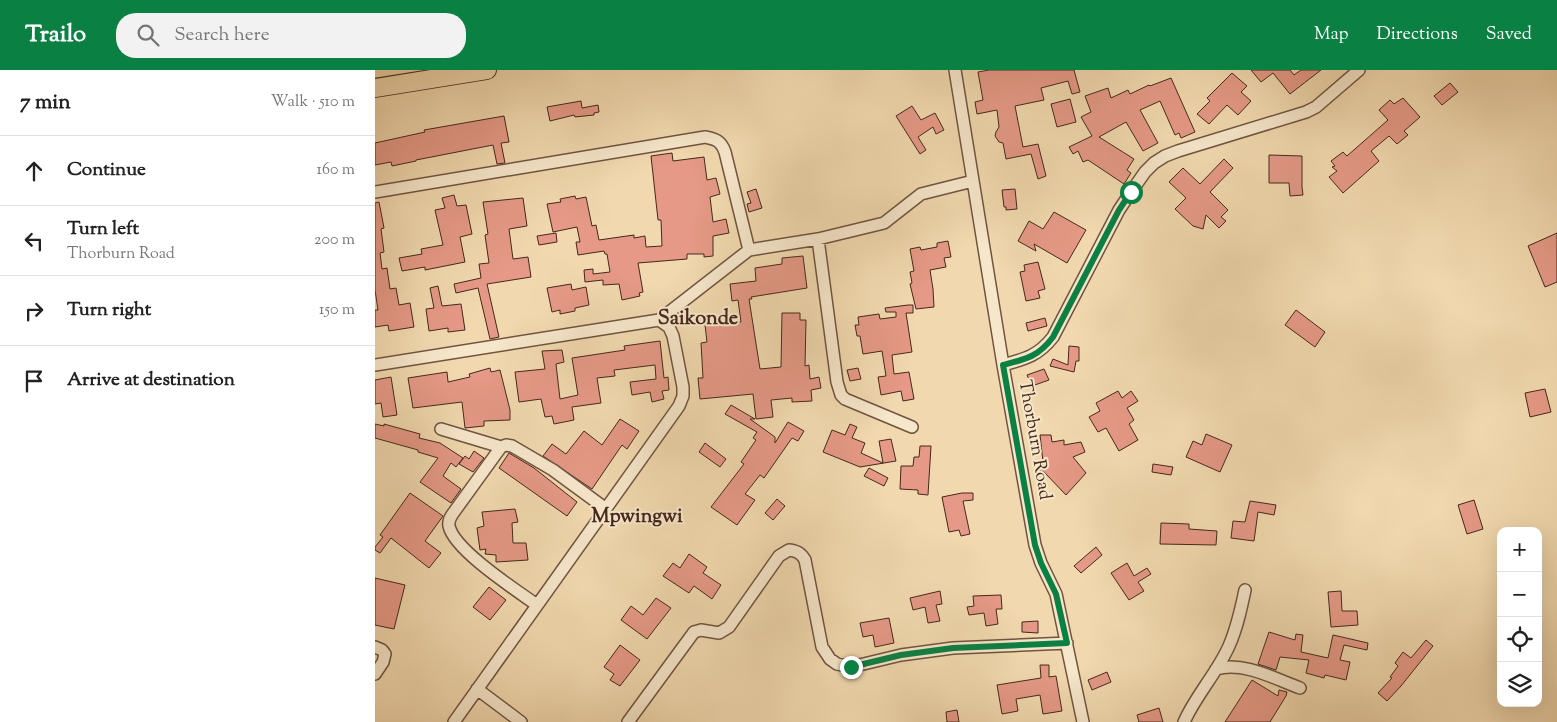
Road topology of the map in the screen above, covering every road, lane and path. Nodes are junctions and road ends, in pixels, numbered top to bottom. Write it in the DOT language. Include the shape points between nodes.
graph roads {
  1 [pos="487,70"];
  2 [pos="955,70"];
  3 [pos="1359,70"];
  4 [pos="375,88"];
  5 [pos="973,181"];
  6 [pos="375,192"];
  7 [pos="818,239"];
  8 [pos="749,250"];
  9 [pos="659,320"];
  10 [pos="375,364"];
  11 [pos="1003,365"];
  12 [pos="912,427"];
  13 [pos="441,429"];
  14 [pos="501,447"];
  15 [pos="606,509"];
  16 [pos="1245,590"];
  17 [pos="537,605"];
  18 [pos="1067,643"];
  19 [pos="375,647"];
  20 [pos="1216,669"];
  21 [pos="375,674"];
  22 [pos="1300,688"];
  23 [pos="477,690"];
  24 [pos="454,722"];
  25 [pos="521,722"];
  26 [pos="628,722"];
  27 [pos="1083,722"];
  28 [pos="1184,722"];
  1 -- 4 [label="highway"];
  2 -- 5 [label="street, Thorburn Road"];
  3 -- 11 [label="street" via="1317,107 1306,112 1165,156 1154,163 1119,210 1053,337 1039,353"];
  5 -- 7 [label="street" via="921,194 883,223"];
  5 -- 11 [label="street, Thorburn Road"];
  6 -- 8 [label="street" via="705,137 722,144"];
  7 -- 8 [label="street"];
  7 -- 12 [label="street" via="841,395"];
  8 -- 9 [label="street"];
  9 -- 10 [label="street"];
  9 -- 15 [label="street" via="672,332 683,396"];
  11 -- 18 [label="street, Thorburn Road" via="1035,545 1056,594"];
  13 -- 14 [label="street"];
  14 -- 15 [label="street" via="512,446 553,470"];
  14 -- 17 [label="street" via="453,512 448,520 449,528 477,560"];
  15 -- 17 [label="street"];
  16 -- 20 [label="street" via="1235,631"];
  17 -- 23 [label="street"];
  18 -- 26 [label="street" via="953,648 901,655 851,667 837,664 826,656 822,647 805,560 797,551 789,550 779,556 729,626 719,633 694,632"];
  18 -- 27 [label="street, Thorburn Road"];
  19 -- 21 [label="street" via="385,654"];
  20 -- 22 [label="street" via="1242,667"];
  20 -- 28 [label="street"];
  23 -- 24 [label="street"];
  23 -- 25 [label="street"];
}
